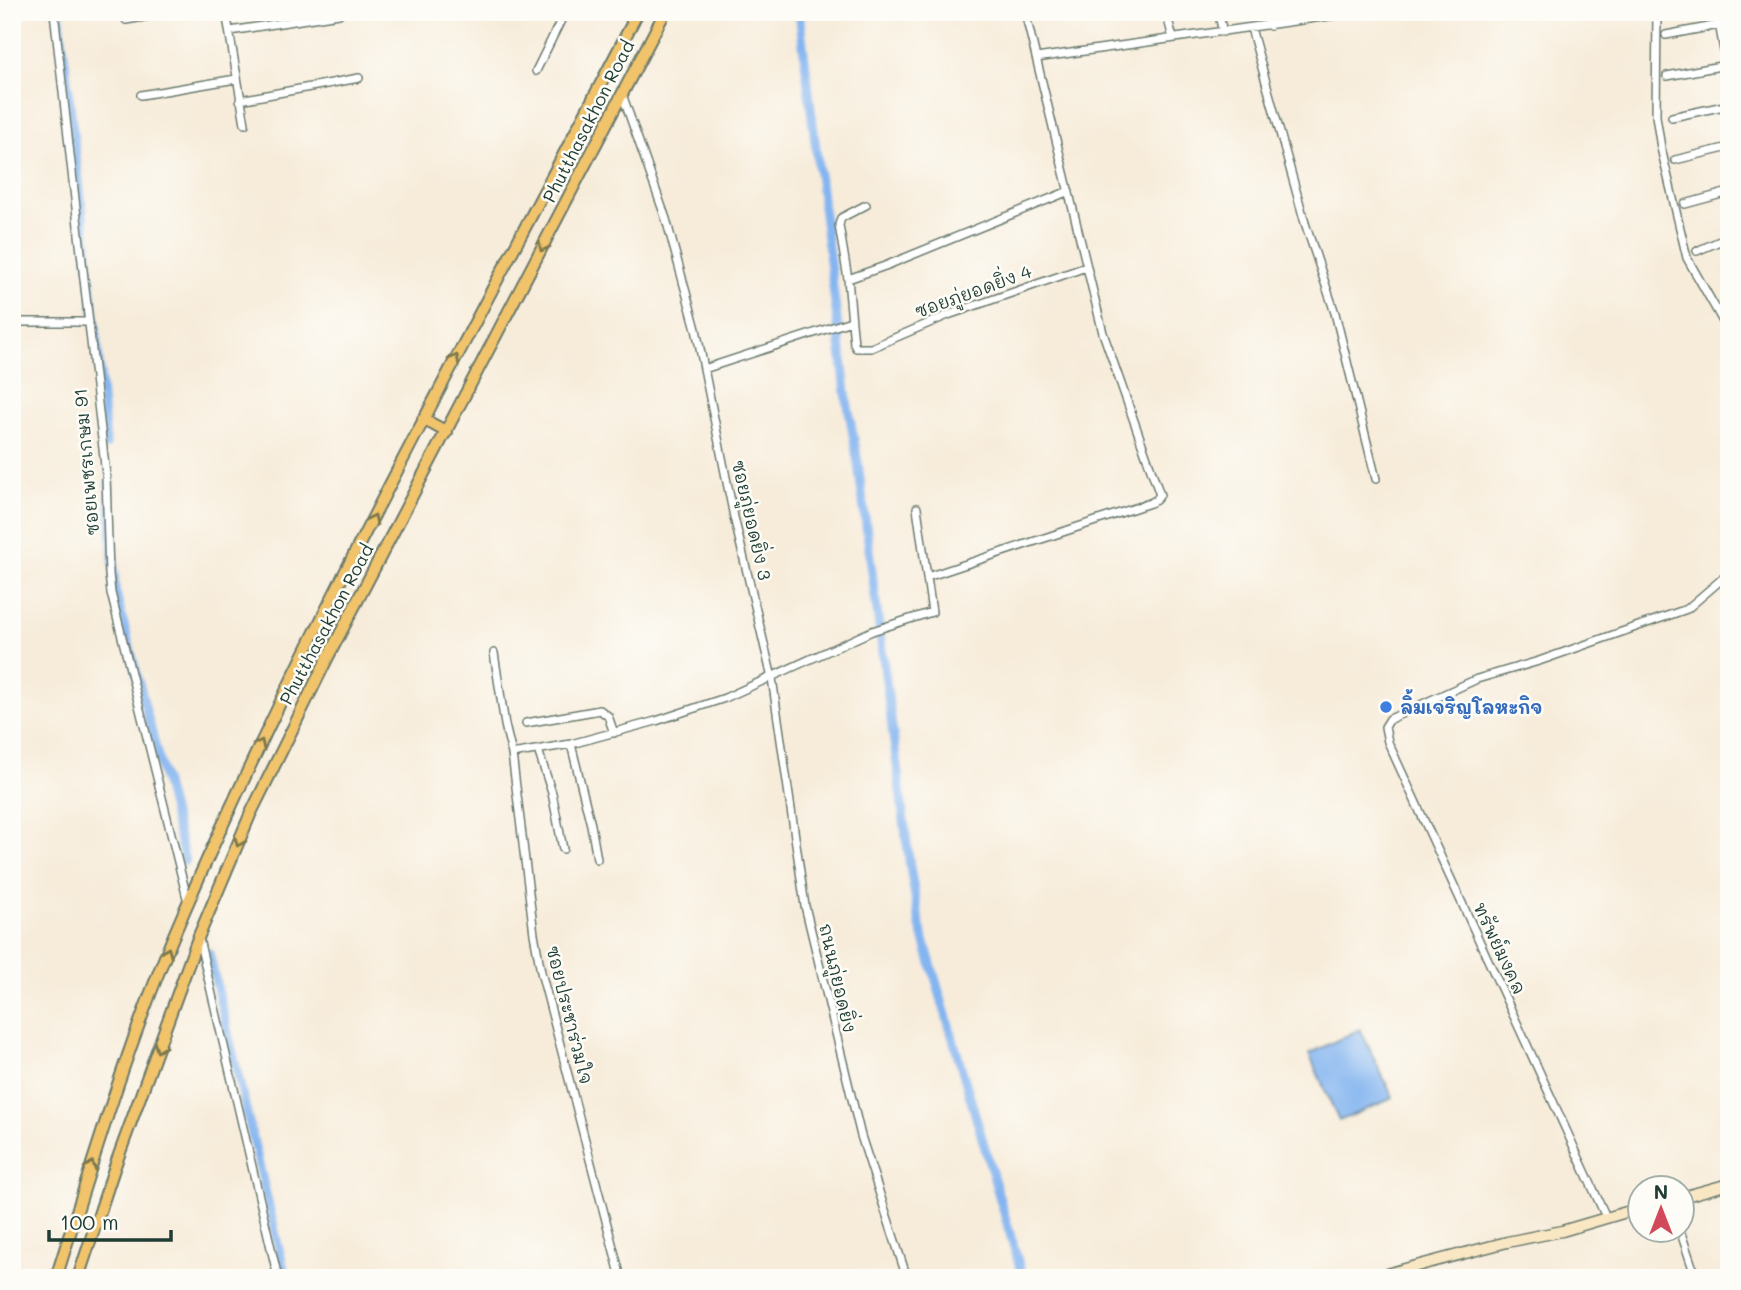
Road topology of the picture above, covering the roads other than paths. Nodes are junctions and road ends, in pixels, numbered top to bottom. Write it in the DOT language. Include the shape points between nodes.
graph roads {
  1 [pos="54,12"];
  2 [pos="173,12"];
  3 [pos="226,12"];
  4 [pos="565,12"];
  5 [pos="618,12"];
  6 [pos="664,12"];
  7 [pos="1025,12"];
  8 [pos="1166,12"];
  9 [pos="1218,12"];
  10 [pos="1266,12"];
  11 [pos="1357,12"];
  12 [pos="1657,12"];
  13 [pos="1717,12"];
  14 [pos="339,14"];
  15 [pos="1332,14"];
  16 [pos="636,16"];
  17 [pos="125,20"];
  18 [pos="1270,26"];
  19 [pos="1251,28"];
  20 [pos="1723,30"];
  21 [pos="229,31"];
  22 [pos="1223,32"];
  23 [pos="1666,34"];
  24 [pos="1173,38"];
  25 [pos="1036,58"];
  26 [pos="1726,65"];
  27 [pos="536,71"];
  28 [pos="1667,76"];
  29 [pos="1729,76"];
  30 [pos="359,78"];
  31 [pos="236,79"];
  32 [pos="622,94"];
  33 [pos="141,96"];
  34 [pos="240,100"];
  35 [pos="1729,105"];
  36 [pos="1672,117"];
  37 [pos="244,124"];
  38 [pos="1729,147"];
  39 [pos="1675,160"];
  40 [pos="1069,191"];
  41 [pos="1729,192"];
  42 [pos="1685,204"];
  43 [pos="866,205"];
  44 [pos="1729,237"];
  45 [pos="1697,251"];
  46 [pos="1086,267"];
  47 [pos="848,279"];
  48 [pos="12,309"];
  49 [pos="851,320"];
  50 [pos="89,322"];
  51 [pos="1729,332"];
  52 [pos="704,369"];
  53 [pos="423,419"];
  54 [pos="447,432"];
  55 [pos="1376,479"];
  56 [pos="917,508"];
  57 [pos="1729,573"];
  58 [pos="927,577"];
  59 [pos="494,653"];
  60 [pos="772,678"];
  61 [pos="526,723"];
  62 [pos="614,733"];
  63 [pos="571,744"];
  64 [pos="538,750"];
  65 [pos="512,754"];
  66 [pos="563,849"];
  67 [pos="597,859"];
  68 [pos="188,902"];
  69 [pos="198,938"];
  70 [pos="1729,1184"];
  71 [pos="1696,1193"];
  72 [pos="1626,1212"];
  73 [pos="1606,1217"];
  74 [pos="1685,1244"];
  75 [pos="56,1278"];
  76 [pos="78,1278"];
  77 [pos="278,1278"];
  78 [pos="621,1278"];
  79 [pos="907,1278"];
  80 [pos="1371,1278"];
  81 [pos="1696,1278"];
  1 -- 50 [label="street, ซอยเพชรเกษม 91"];
  2 -- 17 [label="street"];
  3 -- 21 [label="street"];
  4 -- 27 [label="street"];
  5 -- 16 [label="street"];
  6 -- 32 [label="main road, Phutthasakhon Road"];
  7 -- 25 [label="street"];
  8 -- 24 [label="street"];
  9 -- 22 [label="street"];
  10 -- 18 [label="street"];
  11 -- 15 [label="street"];
  12 -- 51 [label="street" via="1656,116 1661,148 1687,258"];
  13 -- 20 [label="street"];
  14 -- 21 [label="street"];
  15 -- 18 [label="street"];
  53 -- 16 [label="main road, Phutthasakhon Road, one-way"];
  18 -- 19 [label="street"];
  19 -- 22 [label="street"];
  19 -- 55 [label="street" via="1335,313"];
  20 -- 23 [label="street"];
  20 -- 26 [label="street"];
  21 -- 31 [label="street"];
  22 -- 24 [label="street"];
  24 -- 25 [label="street"];
  25 -- 40 [label="street"];
  26 -- 28 [label="street"];
  26 -- 29 [label="street"];
  30 -- 34 [label="street"];
  31 -- 33 [label="street"];
  31 -- 34 [label="street"];
  32 -- 52 [label="street, ซอยภู่ยอดยิ่ง 3" via="685,282"];
  32 -- 54 [label="main road, Phutthasakhon Road, one-way"];
  34 -- 37 [label="street"];
  35 -- 36 [label="street"];
  38 -- 39 [label="street"];
  40 -- 46 [label="street"];
  40 -- 47 [label="street"];
  41 -- 42 [label="street"];
  43 -- 47 [label="street" via="841,218 839,225"];
  44 -- 45 [label="street"];
  46 -- 49 [label="street, ซอยภู่ยอดยิ่ง 4" via="948,315 871,348 856,348"];
  46 -- 58 [label="street" via="1103,333 1160,495 1150,503"];
  47 -- 49 [label="street"];
  48 -- 50 [label="street" via="20,322"];
  49 -- 52 [label="street"];
  50 -- 68 [label="street, ซอยเพชรเกษม 91" via="106,475 111,593"];
  52 -- 60 [label="street, ซอยภู่ยอดยิ่ง 3"];
  53 -- 54 [label="main road"];
  68 -- 53 [label="main road, Phutthasakhon Road, one-way" via="240,784"];
  54 -- 69 [label="main road, Phutthasakhon Road, one-way" via="284,744"];
  56 -- 58 [label="street"];
  57 -- 73 [label="street, ทรัพย์มงคล" via="1687,609 1481,677 1390,719 1385,727"];
  58 -- 60 [label="street" via="932,612 872,631"];
  59 -- 65 [label="street, ซอยประชาร่วมใจ"];
  60 -- 62 [label="street"];
  60 -- 79 [label="street, ถนนภู่ยอดยิ่ง" via="805,906 819,970 861,1136"];
  61 -- 62 [label="street" via="600,710 608,716"];
  62 -- 63 [label="street"];
  63 -- 64 [label="street"];
  63 -- 67 [label="street"];
  64 -- 65 [label="street"];
  64 -- 66 [label="street"];
  65 -- 78 [label="street, ซอยประชาร่วมใจ" via="541,972"];
  75 -- 68 [label="main road, Phutthasakhon Road, one-way" via="112,1100"];
  69 -- 76 [label="main road, Phutthasakhon Road, one-way"];
  69 -- 77 [label="street"];
  70 -- 71 [label="main road"];
  72 -- 73 [label="main road"];
  73 -- 80 [label="main road"];
  74 -- 81 [label="street"];
}
